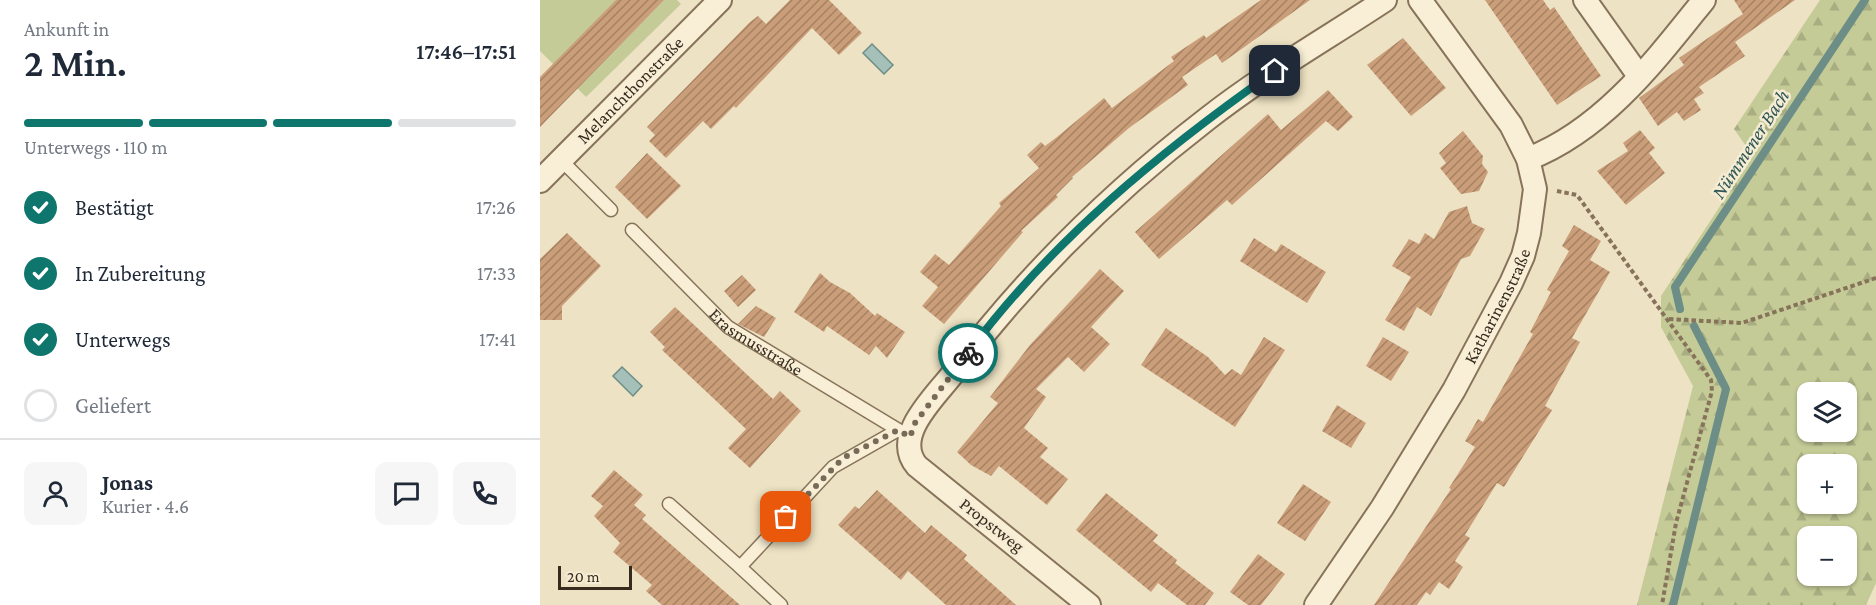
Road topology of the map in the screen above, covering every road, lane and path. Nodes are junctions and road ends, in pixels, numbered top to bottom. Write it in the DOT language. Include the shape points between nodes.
graph roads {
  1 [pos="720,0"];
  2 [pos="1385,0"];
  3 [pos="1420,0"];
  4 [pos="1585,0"];
  5 [pos="1704,0"];
  6 [pos="1639,76"];
  7 [pos="1528,159"];
  8 [pos="561,160"];
  9 [pos="540,181"];
  10 [pos="1549,189"];
  11 [pos="610,210"];
  12 [pos="632,230"];
  13 [pos="1876,278"];
  14 [pos="1668,319"];
  15 [pos="904,434"];
  16 [pos="669,504"];
  17 [pos="740,567"];
  18 [pos="781,605"];
  19 [pos="1089,605"];
  20 [pos="1316,605"];
  21 [pos="1662,605"];
  1 -- 8 [label="street, Melanchthonstraße"];
  2 -- 15 [label="street" via="1208,118 1089,219 981,335"];
  3 -- 7 [label="street, Katharinenstraße" via="1511,125"];
  4 -- 6 [label="street"];
  5 -- 6 [label="street"];
  6 -- 7 [label="street" via="1581,132"];
  7 -- 20 [label="street, Katharinenstraße" via="1535,189 1533,208 1523,256 1511,283 1436,420"];
  8 -- 9 [label="street, Melanchthonstraße"];
  8 -- 11 [label="lane"];
  10 -- 14 [label="path" via="1577,195"];
  12 -- 15 [label="lane, Erasmusstraße" via="728,327"];
  13 -- 14 [label="path" via="1742,323"];
  14 -- 21 [label="path" via="1705,369 1712,391 1676,523"];
  15 -- 17 [label="lane" via="833,467"];
  15 -- 19 [label="street, Propstweg" via="912,460 929,478"];
  16 -- 17 [label="lane"];
  17 -- 18 [label="lane"];
}
